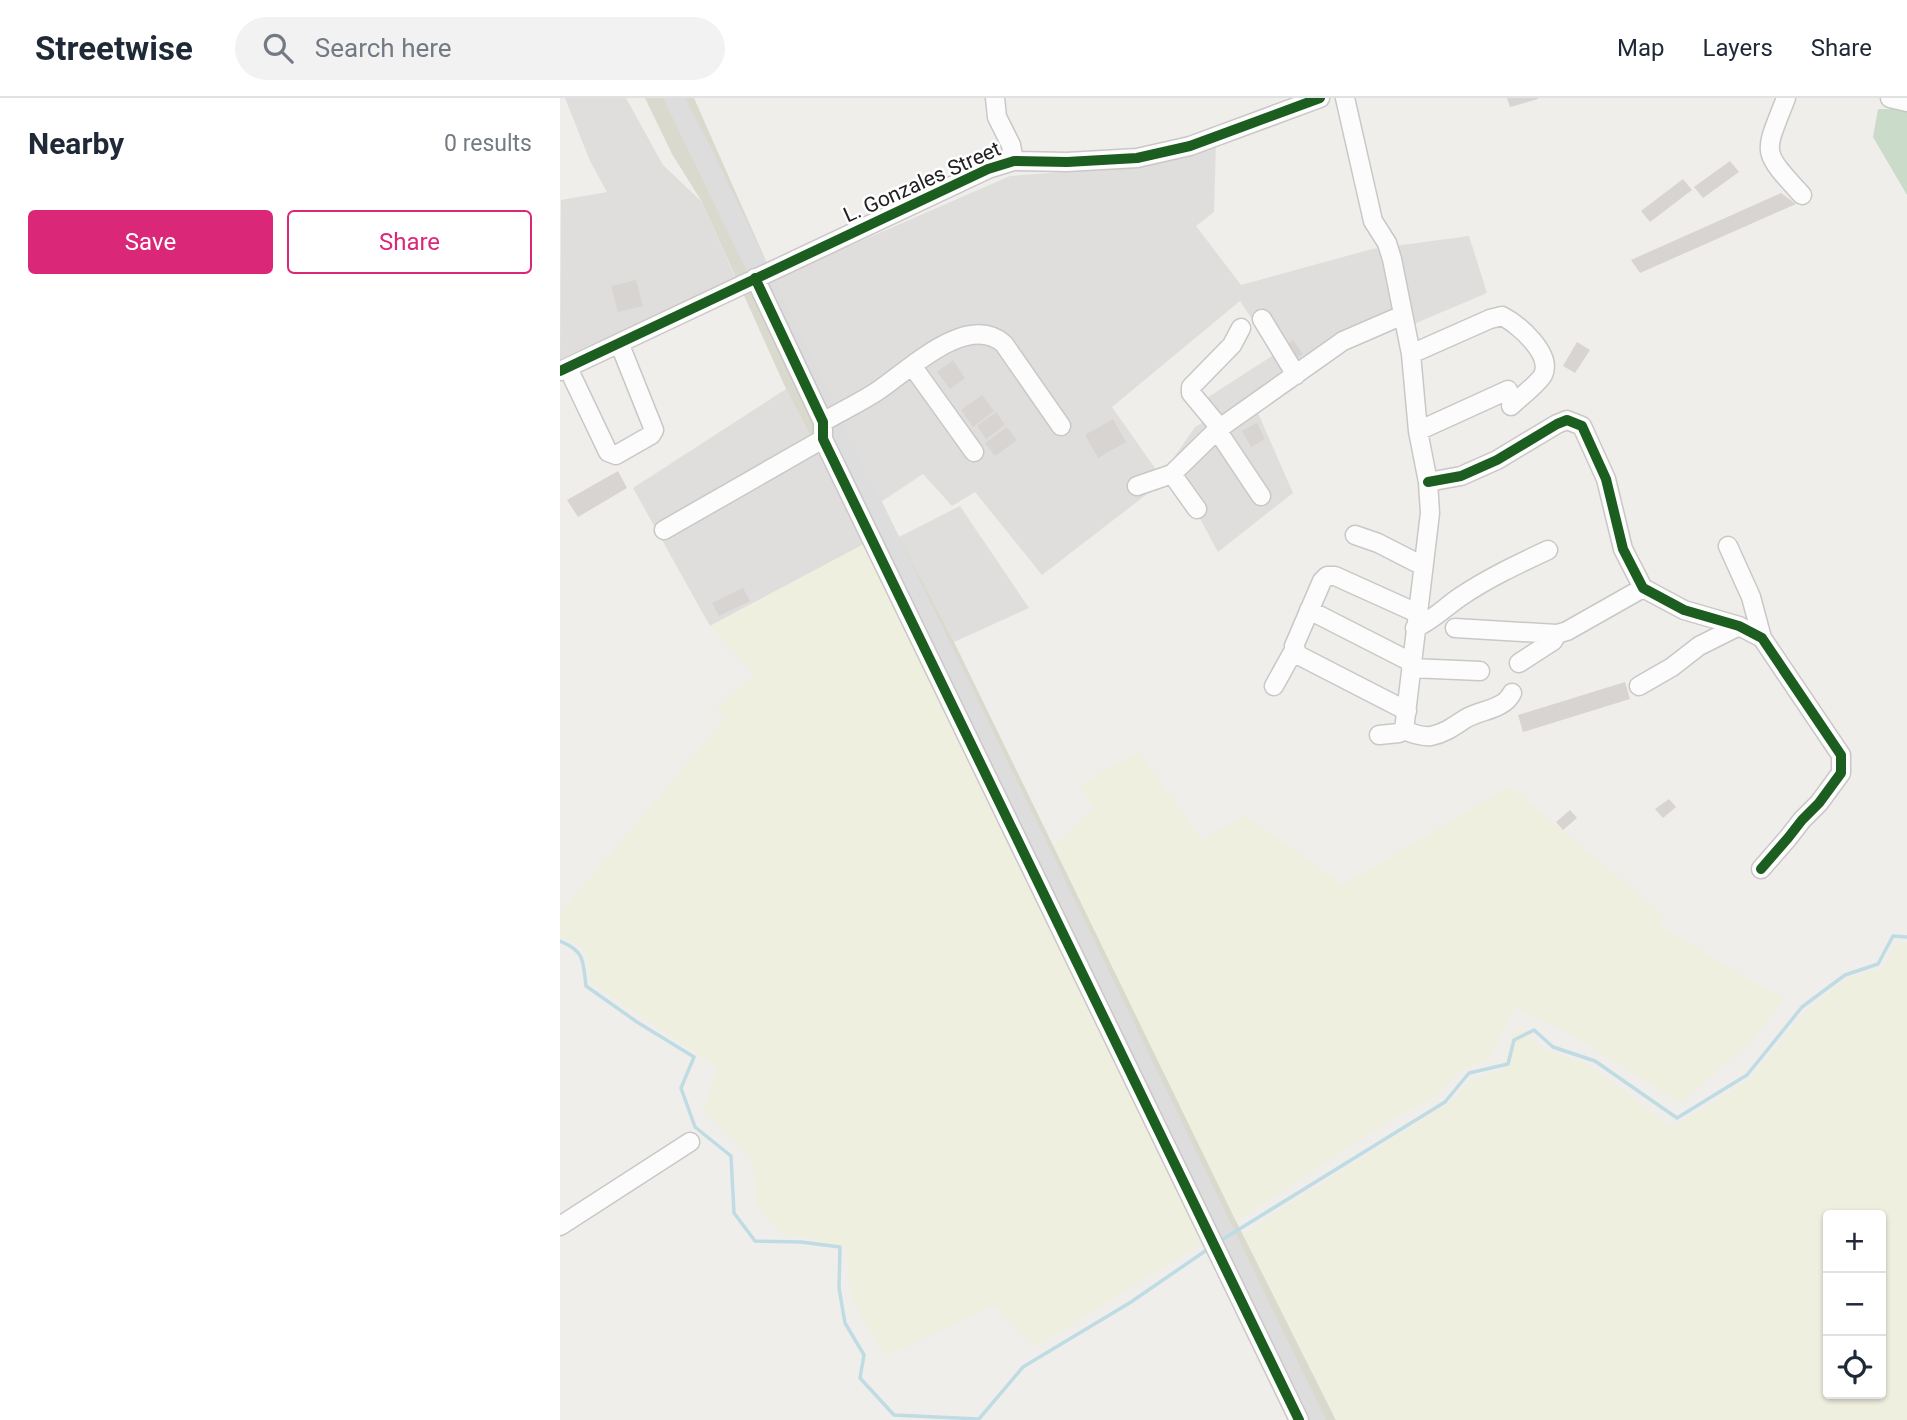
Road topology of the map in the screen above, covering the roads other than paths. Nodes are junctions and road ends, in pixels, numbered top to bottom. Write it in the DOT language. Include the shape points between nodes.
graph roads {
  1 [pos="995,98"];
  2 [pos="1320,98"];
  3 [pos="1345,98"];
  4 [pos="1786,98"];
  5 [pos="1890,98"];
  6 [pos="1907,102"];
  7 [pos="1014,161"];
  8 [pos="1802,195"];
  9 [pos="755,278"];
  10 [pos="1402,315"];
  11 [pos="1262,320"];
  12 [pos="1241,328"];
  13 [pos="620,345"];
  14 [pos="1411,354"];
  15 [pos="913,367"];
  16 [pos="564,370"];
  17 [pos="1296,375"];
  18 [pos="1061,426"];
  19 [pos="1218,429"];
  20 [pos="823,431"];
  21 [pos="1418,431"];
  22 [pos="974,452"];
  23 [pos="1172,474"];
  24 [pos="1428,482"];
  25 [pos="1137,486"];
  26 [pos="1261,496"];
  27 [pos="1197,509"];
  28 [pos="664,530"];
  29 [pos="1355,535"];
  30 [pos="1728,546"];
  31 [pos="1548,550"];
  32 [pos="1423,566"];
  33 [pos="1643,588"];
  34 [pos="1309,610"];
  35 [pos="1416,620"];
  36 [pos="1739,626"];
  37 [pos="1455,628"];
  38 [pos="1557,634"];
  39 [pos="1762,638"];
  40 [pos="1294,650"];
  41 [pos="1519,663"];
  42 [pos="1411,665"];
  43 [pos="1480,671"];
  44 [pos="1274,686"];
  45 [pos="1639,686"];
  46 [pos="1512,693"];
  47 [pos="1407,711"];
  48 [pos="1404,730"];
  49 [pos="1379,735"];
  50 [pos="1761,869"];
  51 [pos="690,1142"];
  52 [pos="560,1226"];
  53 [pos="1299,1420"];
  1 -- 7 [label="street" via="997,117"];
  2 -- 7 [label="street, L. Gonzales Street" via="1190,146 1137,158"];
  3 -- 10 [label="street" via="1373,221 1392,259"];
  4 -- 8 [label="street" via="1769,145 1770,158"];
  5 -- 6 [label="street"];
  7 -- 9 [label="street, L. Gonzales Street"];
  9 -- 13 [label="street, L. Gonzales Street"];
  9 -- 20 [label="street"];
  10 -- 14 [label="street"];
  10 -- 17 [label="street" via="1343,341"];
  11 -- 17 [label="street"];
  12 -- 19 [label="street" via="1232,345 1191,387"];
  13 -- 16 [label="street, L. Gonzales Street"];
  13 -- 16 [label="street" via="654,430 616,455 608,452"];
  14 -- 21 [label="street"];
  14 -- 21 [label="street" via="1502,316 1534,342 1545,363 1543,376 1510,398"];
  15 -- 18 [label="street" via="944,344 976,334 993,335"];
  15 -- 20 [label="street"];
  15 -- 22 [label="street"];
  17 -- 19 [label="street"];
  19 -- 23 [label="street"];
  19 -- 26 [label="street"];
  20 -- 28 [label="street"];
  20 -- 53 [label="street"];
  21 -- 24 [label="street"];
  23 -- 25 [label="street"];
  23 -- 27 [label="street"];
  24 -- 32 [label="street" via="1430,513"];
  24 -- 33 [label="street" via="1461,476 1522,447 1557,424 1576,422 1606,479 1623,549"];
  29 -- 32 [label="street"];
  30 -- 39 [label="street" via="1751,597"];
  31 -- 35 [label="street" via="1458,598 1432,621"];
  32 -- 35 [label="street"];
  33 -- 36 [label="street" via="1684,610"];
  33 -- 38 [label="street"];
  34 -- 35 [label="street" via="1322,581 1331,575"];
  34 -- 40 [label="street"];
  34 -- 42 [label="street"];
  35 -- 42 [label="street"];
  36 -- 39 [label="street"];
  36 -- 45 [label="street"];
  37 -- 38 [label="street"];
  38 -- 41 [label="street"];
  39 -- 50 [label="street" via="1842,755 1842,773"];
  40 -- 44 [label="street"];
  40 -- 47 [label="street"];
  42 -- 43 [label="street"];
  42 -- 47 [label="street"];
  46 -- 48 [label="street" via="1502,704 1454,728 1429,736"];
  47 -- 48 [label="street"];
  48 -- 49 [label="street"];
  51 -- 52 [label="street"];
}
